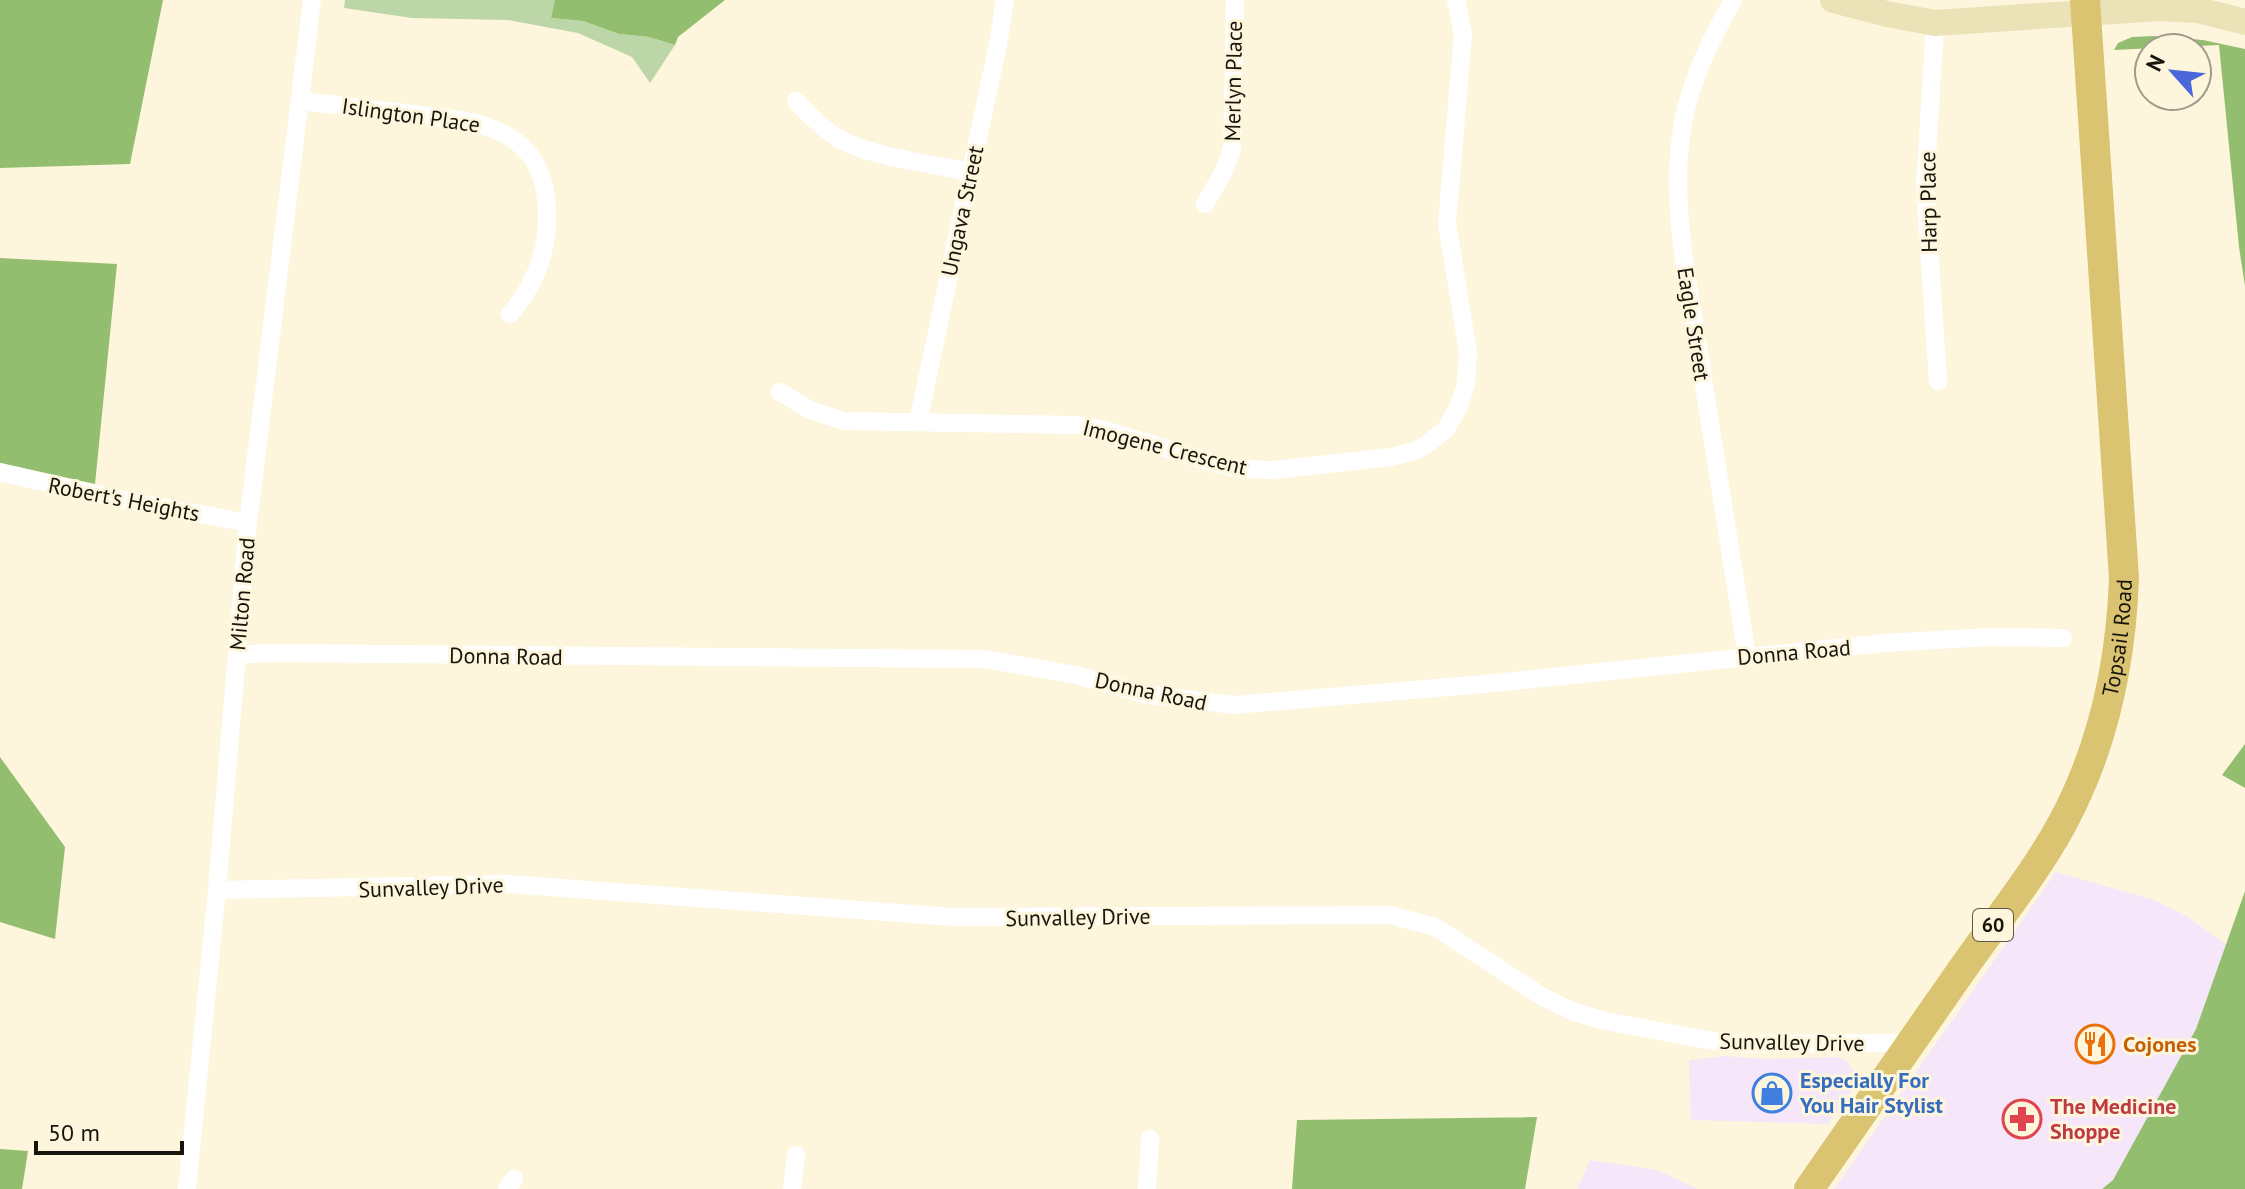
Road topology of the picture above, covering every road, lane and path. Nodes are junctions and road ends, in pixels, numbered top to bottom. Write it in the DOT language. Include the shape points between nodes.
graph roads {
  1 [pos="312,0"];
  2 [pos="1005,0"];
  3 [pos="1235,0"];
  4 [pos="1456,0"];
  5 [pos="1733,0"];
  6 [pos="1833,0"];
  7 [pos="2085,6"];
  8 [pos="2245,22"];
  9 [pos="1935,23"];
  10 [pos="301,101"];
  11 [pos="796,101"];
  12 [pos="970,172"];
  13 [pos="1205,204"];
  14 [pos="510,314"];
  15 [pos="1938,381"];
  16 [pos="780,392"];
  17 [pos="918,422"];
  18 [pos="0,472"];
  19 [pos="248,523"];
  20 [pos="2063,638"];
  21 [pos="237,655"];
  22 [pos="1747,656"];
  23 [pos="217,890"];
  24 [pos="1910,1043"];
  25 [pos="1150,1139"];
  26 [pos="796,1155"];
  27 [pos="187,1189"];
  28 [pos="792,1189"];
  29 [pos="1147,1189"];
  30 [pos="1809,1189"];
  1 -- 10 [label="street, Milton Road"];
  2 -- 12 [label="street, Ungava Street"];
  3 -- 13 [label="street, Merlyn Place" via="1232,148"];
  4 -- 17 [label="street, Imogene Crescent" via="1463,45 1447,224 1468,352 1463,395 1454,417 1436,438 1418,450 1391,457 1273,470 1217,464 1078,425"];
  5 -- 22 [label="street, Eagle Street" via="1695,79 1681,132 1677,184 1683,253"];
  6 -- 9 [label="street"];
  7 -- 8 [label="street" via="2180,8"];
  7 -- 9 [label="street"];
  7 -- 24 [label="main road, Topsail Road / 60" via="2123,559 2121,635 2100,733 2062,824"];
  9 -- 15 [label="street, Harp Place" via="1925,188"];
  10 -- 14 [label="street, Islington Place" via="471,120 523,147 542,177 548,229 535,278"];
  10 -- 19 [label="street, Milton Road"];
  11 -- 12 [label="street" via="825,129 862,149"];
  12 -- 17 [label="street, Ungava Street"];
  16 -- 17 [label="street, Imogene Crescent" via="833,418"];
  18 -- 19 [label="street, Robert's Heights"];
  19 -- 21 [label="street, Milton Road"];
  20 -- 22 [label="street, Donna Road" via="1967,638"];
  21 -- 22 [label="street, Donna Road" via="984,659 1160,697 1234,705"];
  21 -- 23 [label="street, Milton Road"];
  23 -- 24 [label="street, Sunvalley Drive" via="508,884 953,917 1390,915 1435,927 1543,997 1605,1021 1749,1044"];
  23 -- 27 [label="street, Milton Road"];
  24 -- 30 [label="main road, Topsail Road / 60"];
  25 -- 29 [label="street"];
  26 -- 28 [label="street"];
}
